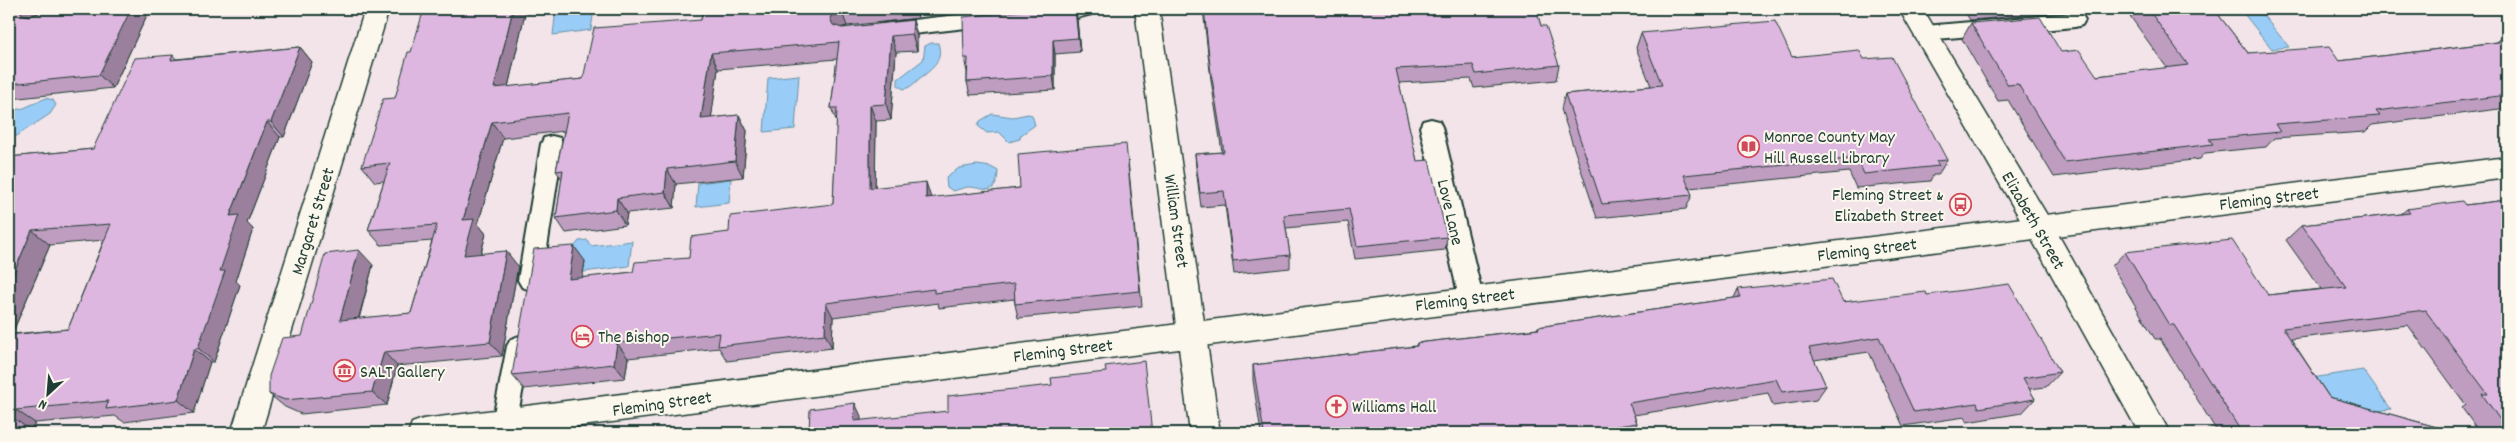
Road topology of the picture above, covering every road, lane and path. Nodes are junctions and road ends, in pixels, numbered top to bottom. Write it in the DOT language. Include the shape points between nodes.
graph roads {
  1 [pos="377,9"];
  2 [pos="1084,9"];
  3 [pos="1148,9"];
  4 [pos="1911,9"];
  5 [pos="2075,20"];
  6 [pos="866,32"];
  7 [pos="1925,33"];
  8 [pos="1431,126"];
  9 [pos="552,144"];
  10 [pos="2507,167"];
  11 [pos="2040,228"];
  12 [pos="1471,298"];
  13 [pos="526,300"];
  14 [pos="521,329"];
  15 [pos="1193,334"];
  16 [pos="504,424"];
  17 [pos="246,433"];
  18 [pos="423,433"];
  19 [pos="1205,433"];
  20 [pos="2155,433"];
  1 -- 17 [label="street, Margaret Street"];
  2 -- 6 [label="lane"];
  3 -- 15 [label="street, William Street"];
  4 -- 7 [label="street, Elizabeth Street"];
  5 -- 7 [label="lane"];
  7 -- 11 [label="street, Elizabeth Street"];
  8 -- 12 [label="lane, Love Lane"];
  9 -- 13 [label="lane"];
  10 -- 11 [label="street, Fleming Street"];
  11 -- 12 [label="street, Fleming Street"];
  11 -- 20 [label="street, Elizabeth Street"];
  12 -- 15 [label="street, Fleming Street"];
  14 -- 16 [label="lane"];
  15 -- 16 [label="street, Fleming Street"];
  15 -- 19 [label="street, William Street"];
  16 -- 18 [label="street, Fleming Street"];
}
